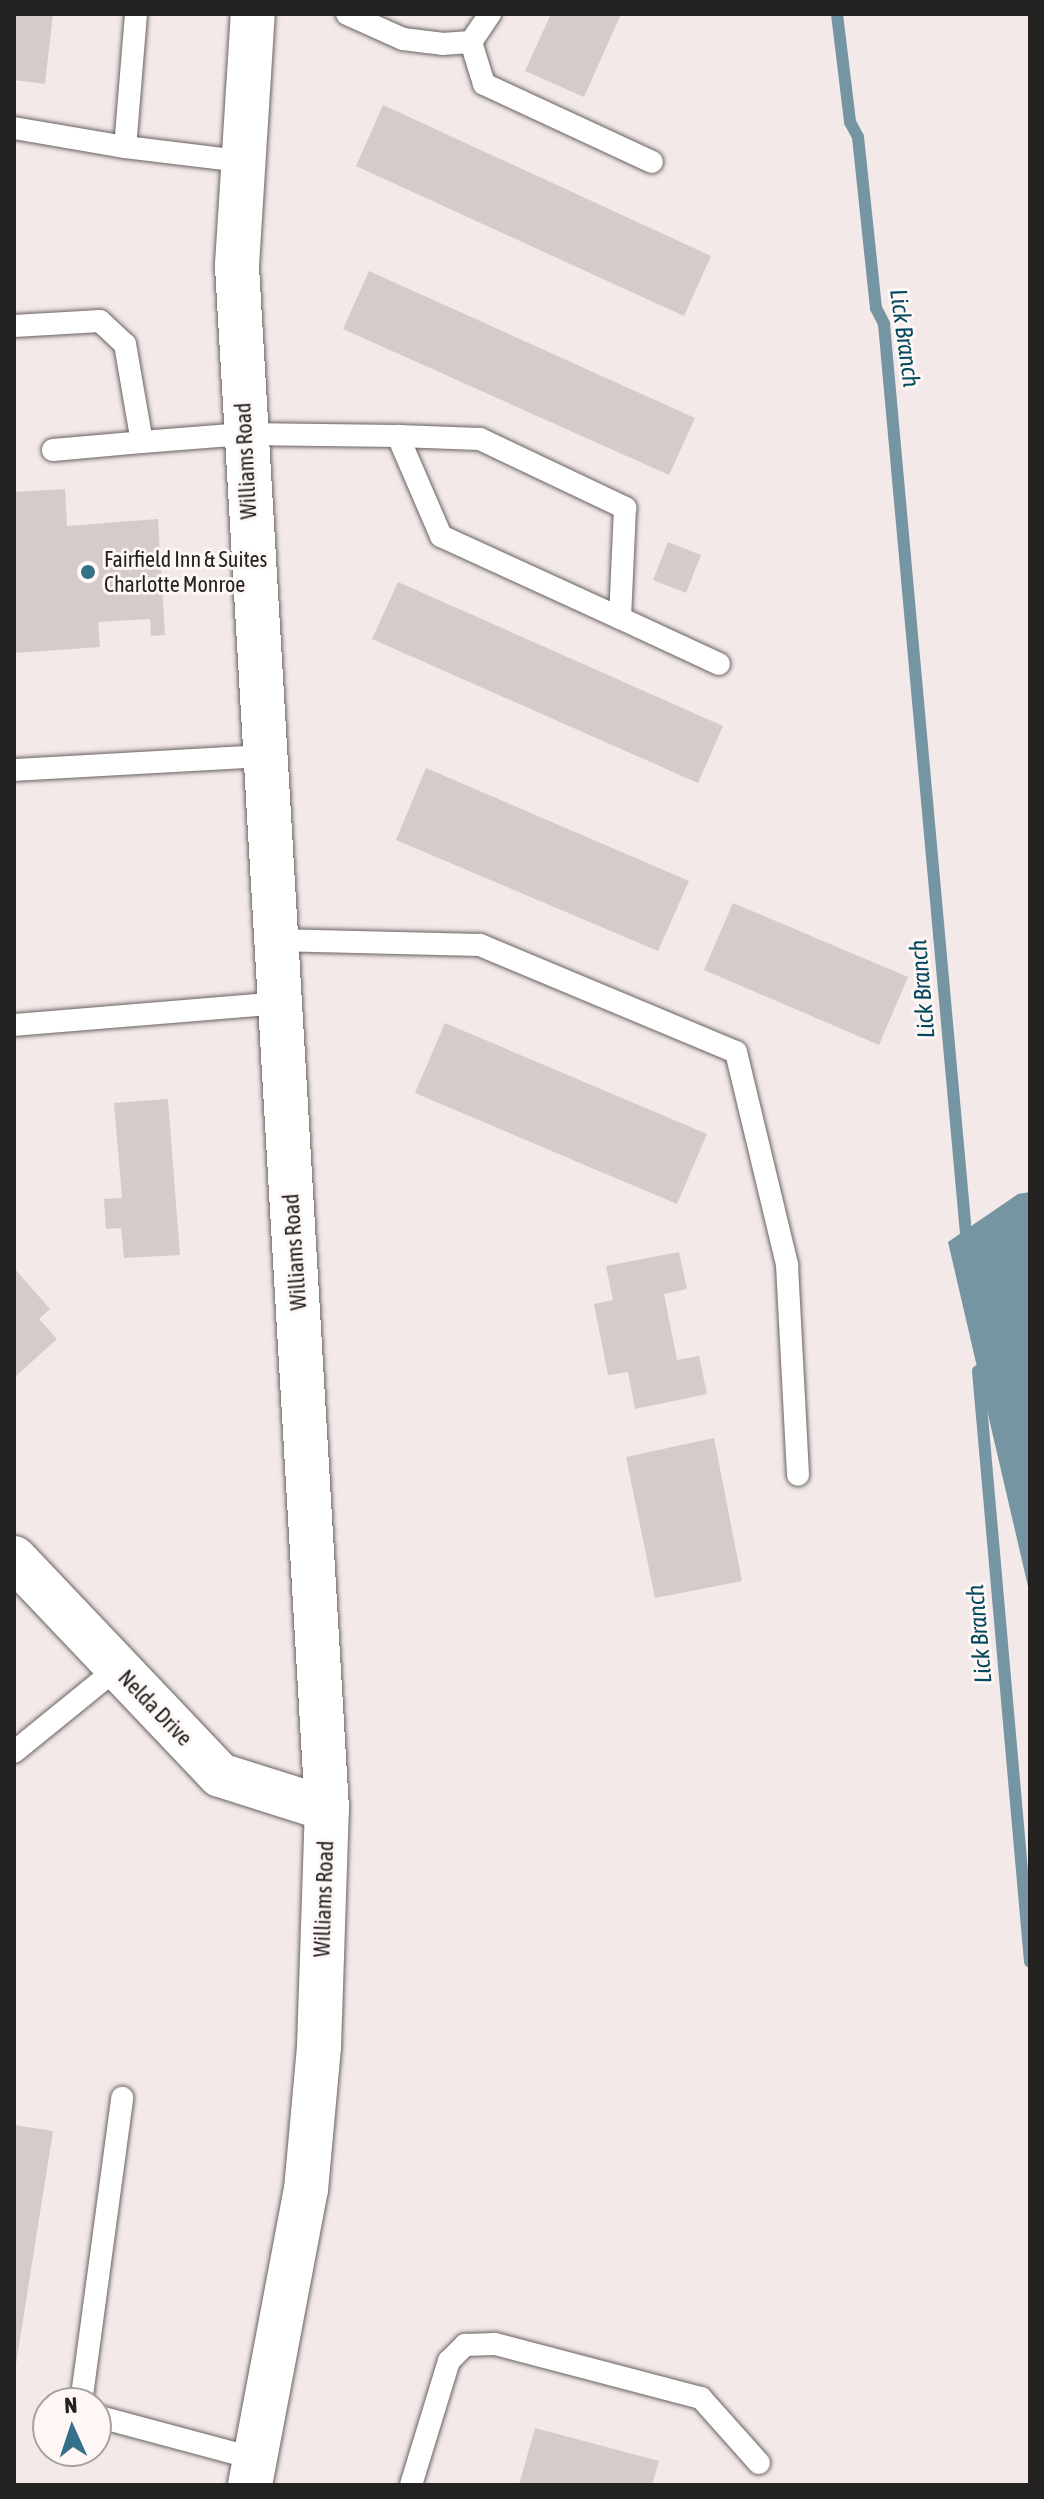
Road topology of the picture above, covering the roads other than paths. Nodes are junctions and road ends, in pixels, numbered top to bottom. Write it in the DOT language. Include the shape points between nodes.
graph roads {
  1 [pos="136,14"];
  2 [pos="253,14"];
  3 [pos="347,14"];
  4 [pos="490,14"];
  5 [pos="471,42"];
  6 [pos="14,128"];
  7 [pos="125,147"];
  8 [pos="241,161"];
  9 [pos="652,162"];
  10 [pos="14,326"];
  11 [pos="244,434"];
  12 [pos="398,436"];
  13 [pos="142,442"];
  14 [pos="53,450"];
  15 [pos="620,618"];
  16 [pos="719,664"];
  17 [pos="262,756"];
  18 [pos="14,770"];
  19 [pos="274,940"];
  20 [pos="279,1003"];
  21 [pos="14,1025"];
  22 [pos="798,1475"];
  23 [pos="14,1558"];
  24 [pos="116,1669"];
  25 [pos="14,1752"];
  26 [pos="327,1809"];
  27 [pos="122,2098"];
  28 [pos="83,2387"];
  29 [pos="112,2422"];
  30 [pos="759,2463"];
  31 [pos="253,2472"];
  32 [pos="411,2485"];
  1 -- 7 [label="lane"];
  2 -- 8 [label="street, Williams Road"];
  3 -- 5 [label="lane" via="403,39"];
  4 -- 5 [label="lane"];
  5 -- 9 [label="lane" via="484,84"];
  6 -- 7 [label="lane"];
  7 -- 8 [label="lane"];
  8 -- 11 [label="street, Williams Road" via="237,265"];
  10 -- 13 [label="lane" via="100,321 109,328 125,344"];
  11 -- 12 [label="lane"];
  11 -- 13 [label="lane"];
  11 -- 17 [label="street, Williams Road"];
  12 -- 15 [label="lane" via="441,536"];
  12 -- 15 [label="lane" via="480,439 625,508"];
  13 -- 14 [label="lane"];
  15 -- 16 [label="lane"];
  17 -- 18 [label="lane"];
  17 -- 19 [label="street, Williams Road"];
  19 -- 20 [label="street, Williams Road"];
  19 -- 22 [label="lane" via="480,945 736,1052 787,1265"];
  20 -- 21 [label="lane"];
  20 -- 26 [label="street, Williams Road"];
  23 -- 24 [label="street, Nelda Drive"];
  24 -- 25 [label="lane"];
  24 -- 26 [label="street, Nelda Drive" via="220,1775"];
  26 -- 31 [label="street, Williams Road" via="319,2047 306,2190"];
  27 -- 28 [label="lane"];
  29 -- 31 [label="lane"];
  30 -- 32 [label="lane" via="701,2398 495,2344 465,2345 449,2361"];
}
